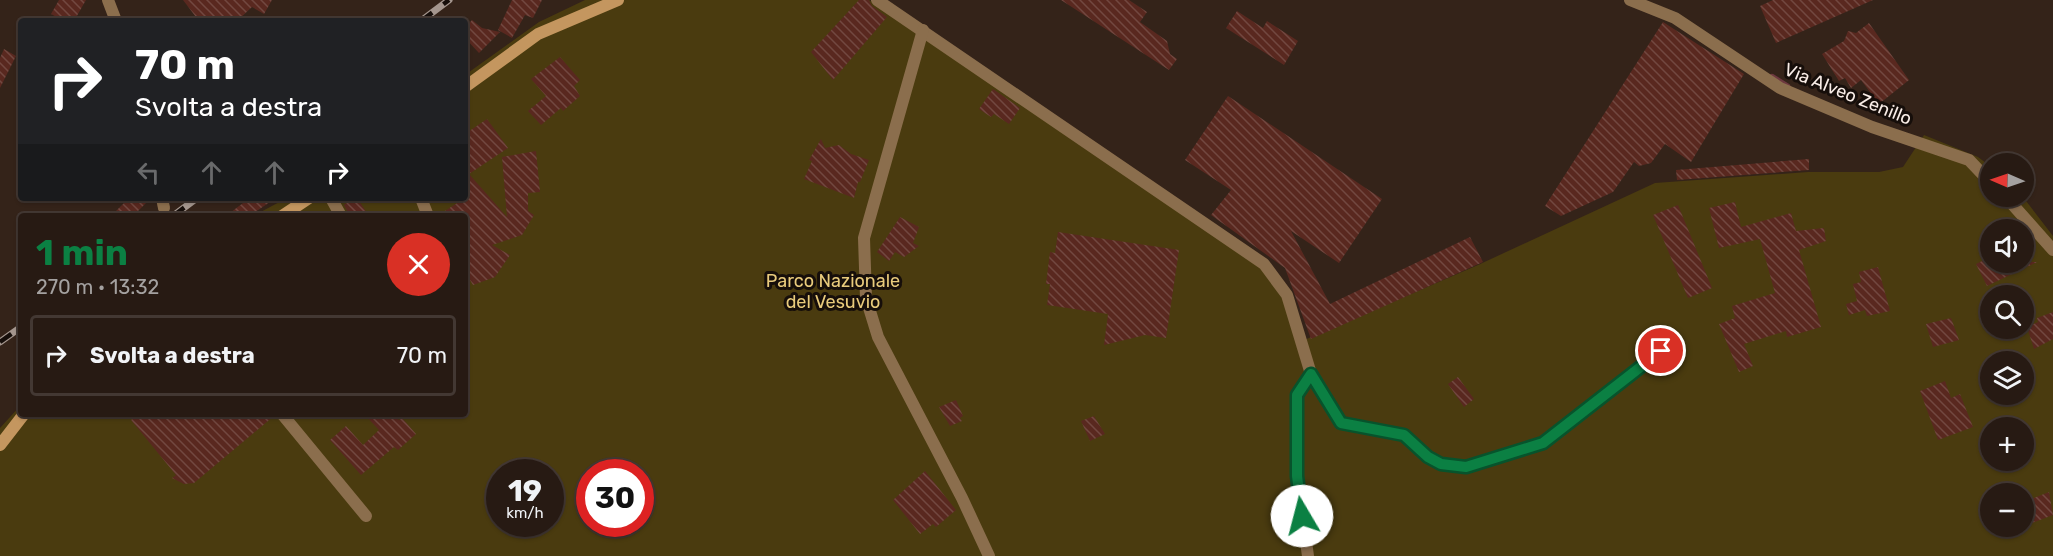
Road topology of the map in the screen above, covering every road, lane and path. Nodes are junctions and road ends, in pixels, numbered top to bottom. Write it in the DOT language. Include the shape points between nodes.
graph roads {
  1 [pos="108,0"];
  2 [pos="618,0"];
  3 [pos="877,0"];
  4 [pos="1630,0"];
  5 [pos="115,18"];
  6 [pos="923,30"];
  7 [pos="468,85"];
  8 [pos="1980,171"];
  9 [pos="304,201"];
  10 [pos="2015,207"];
  11 [pos="286,213"];
  12 [pos="2053,250"];
  13 [pos="1661,351"];
  14 [pos="1311,374"];
  15 [pos="22,417"];
  16 [pos="284,417"];
  17 [pos="0,445"];
  18 [pos="366,516"];
  19 [pos="988,556"];
  20 [pos="1308,556"];
  1 -- 5 [label="street"];
  2 -- 7 [label="main road" via="538,34"];
  3 -- 6 [label="street"];
  4 -- 8 [label="street, Via Alveo Zenillo" via="1675,18 1780,88 1872,127 1969,159"];
  6 -- 14 [label="street" via="1264,264 1287,295"];
  6 -- 19 [label="street" via="864,238 866,298 878,337"];
  9 -- 11 [label="main road"];
  10 -- 12 [label="street"];
  13 -- 14 [label="street" via="1543,443 1466,467 1441,464 1404,435 1341,423"];
  14 -- 20 [label="street" via="1297,395 1297,476"];
  15 -- 17 [label="main road"];
  16 -- 18 [label="street"];
}
